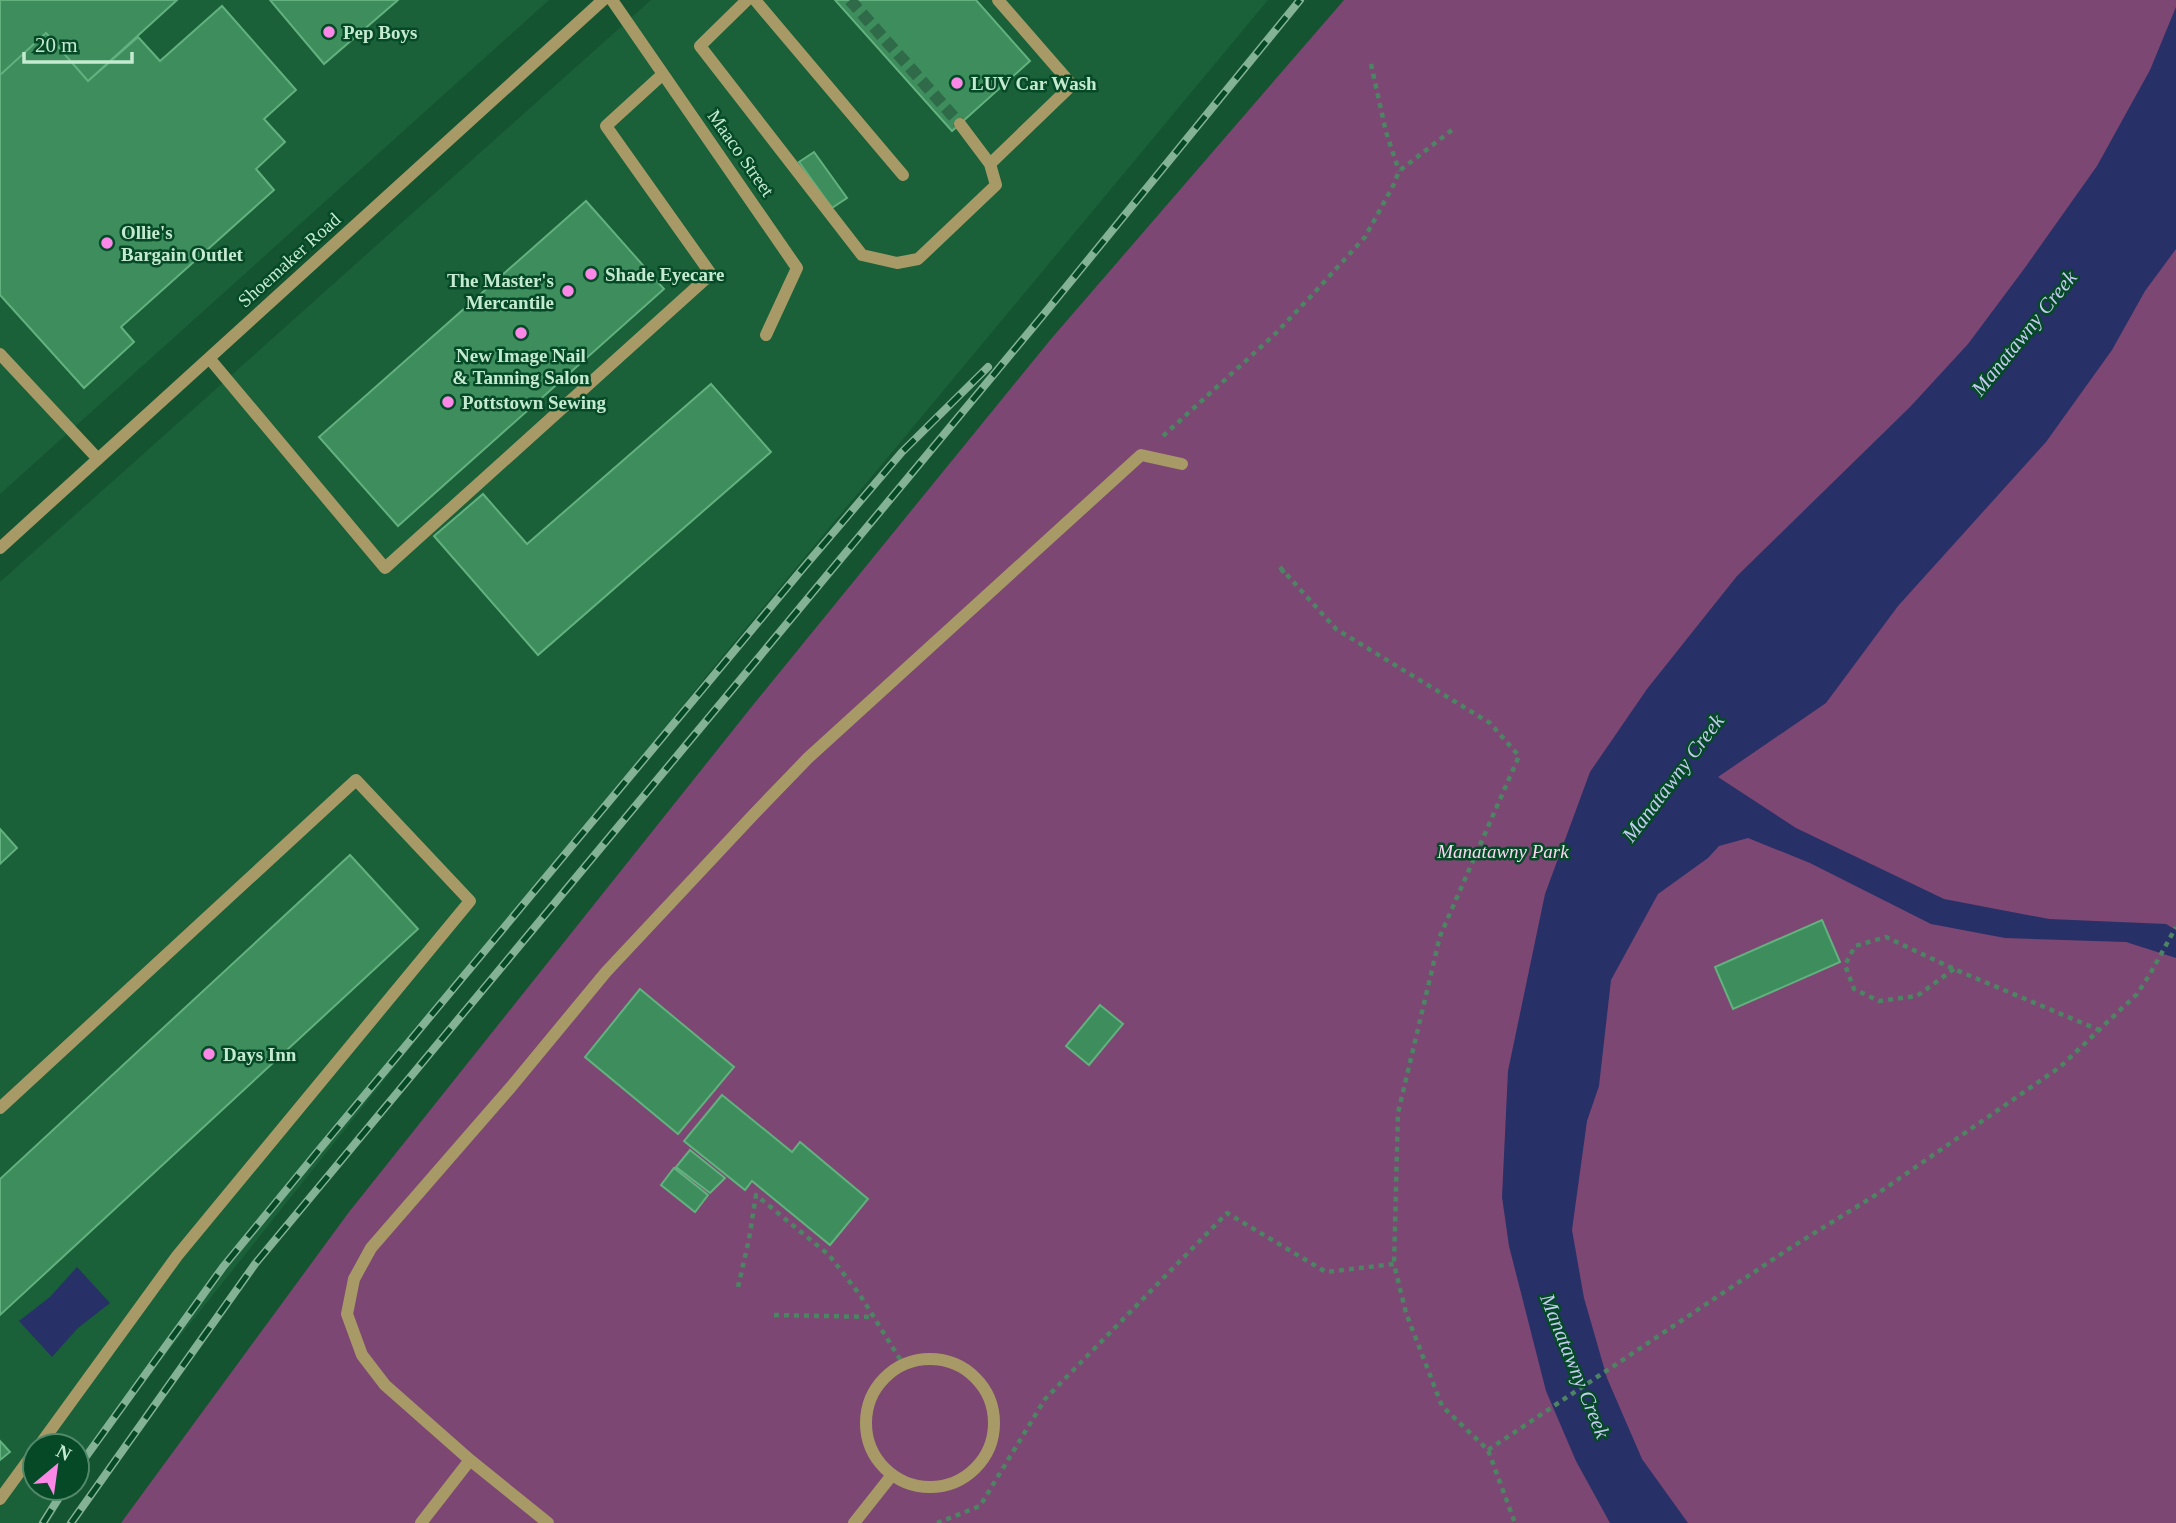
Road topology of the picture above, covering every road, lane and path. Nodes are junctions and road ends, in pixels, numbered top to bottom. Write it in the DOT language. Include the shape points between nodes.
graph roads {
  1 [pos="603,0"];
  2 [pos="612,0"];
  3 [pos="747,0"];
  4 [pos="755,0"];
  5 [pos="998,0"];
  6 [pos="1371,64"];
  7 [pos="663,74"];
  8 [pos="960,124"];
  9 [pos="1452,130"];
  10 [pos="990,164"];
  11 [pos="1399,171"];
  12 [pos="903,175"];
  13 [pos="766,335"];
  14 [pos="0,354"];
  15 [pos="209,358"];
  16 [pos="1142,455"];
  17 [pos="98,459"];
  18 [pos="1182,464"];
  19 [pos="0,548"];
  20 [pos="1284,573"];
  21 [pos="2176,927"];
  22 [pos="1954,969"];
  23 [pos="2099,1030"];
  24 [pos="0,1108"];
  25 [pos="1394,1264"];
  26 [pos="737,1287"];
  27 [pos="774,1315"];
  28 [pos="874,1317"];
  29 [pos="903,1364"];
  30 [pos="49,1432"];
  31 [pos="1488,1450"];
  32 [pos="470,1460"];
  33 [pos="21,1470"];
  34 [pos="892,1475"];
  35 [pos="0,1499"];
  36 [pos="421,1523"];
  37 [pos="548,1523"];
  38 [pos="854,1523"];
  39 [pos="937,1523"];
  40 [pos="1515,1523"];
  1 -- 15 [label="street, Shoemaker Road"];
  2 -- 7 [label="street, Maaco Street"];
  3 -- 10 [label="street" via="699,46 862,255 897,263 918,259 996,185"];
  4 -- 12 [label="street"];
  5 -- 10 [label="street" via="1072,85"];
  6 -- 11 [label="path"];
  7 -- 13 [label="street, Maaco Street" via="797,268"];
  7 -- 15 [label="street" via="606,126 711,274 385,568"];
  8 -- 10 [label="street"];
  9 -- 11 [label="path"];
  11 -- 16 [label="path" via="1365,237 1344,261 1274,335"];
  14 -- 17 [label="street"];
  15 -- 17 [label="street, Shoemaker Road"];
  16 -- 18 [label="street"];
  16 -- 32 [label="street" via="790,776 606,972 371,1248 354,1279 347,1314 362,1355 385,1385"];
  17 -- 19 [label="street, Shoemaker Road"];
  20 -- 25 [label="path" via="1279,566 1336,629 1490,723 1519,756 1436,949 1398,1113"];
  21 -- 23 [label="path" via="2137,993"];
  22 -- 22 [label="path" via="1886,937 1855,946 1845,965 1854,989 1879,1001 1917,996"];
  22 -- 23 [label="path"];
  23 -- 31 [label="path" via="2060,1067 2004,1108"];
  24 -- 30 [label="street" via="356,780 470,901 177,1255"];
  25 -- 31 [label="path" via="1406,1313 1442,1406"];
  25 -- 39 [label="path" via="1326,1272 1227,1213 1045,1399 980,1506"];
  26 -- 28 [label="path" via="756,1195 829,1255"];
  27 -- 28 [label="path"];
  28 -- 29 [label="path"];
  29 -- 34 [label="street" via="878,1383 865,1422 877,1461"];
  29 -- 34 [label="street" via="933,1358 953,1362 971,1373 985,1388 995,1431 988,1452 974,1470 956,1482 935,1487 912,1485"];
  31 -- 40 [label="path"];
  32 -- 36 [label="street"];
  32 -- 37 [label="street"];
  33 -- 35 [label="street"];
  34 -- 38 [label="street"];
}
